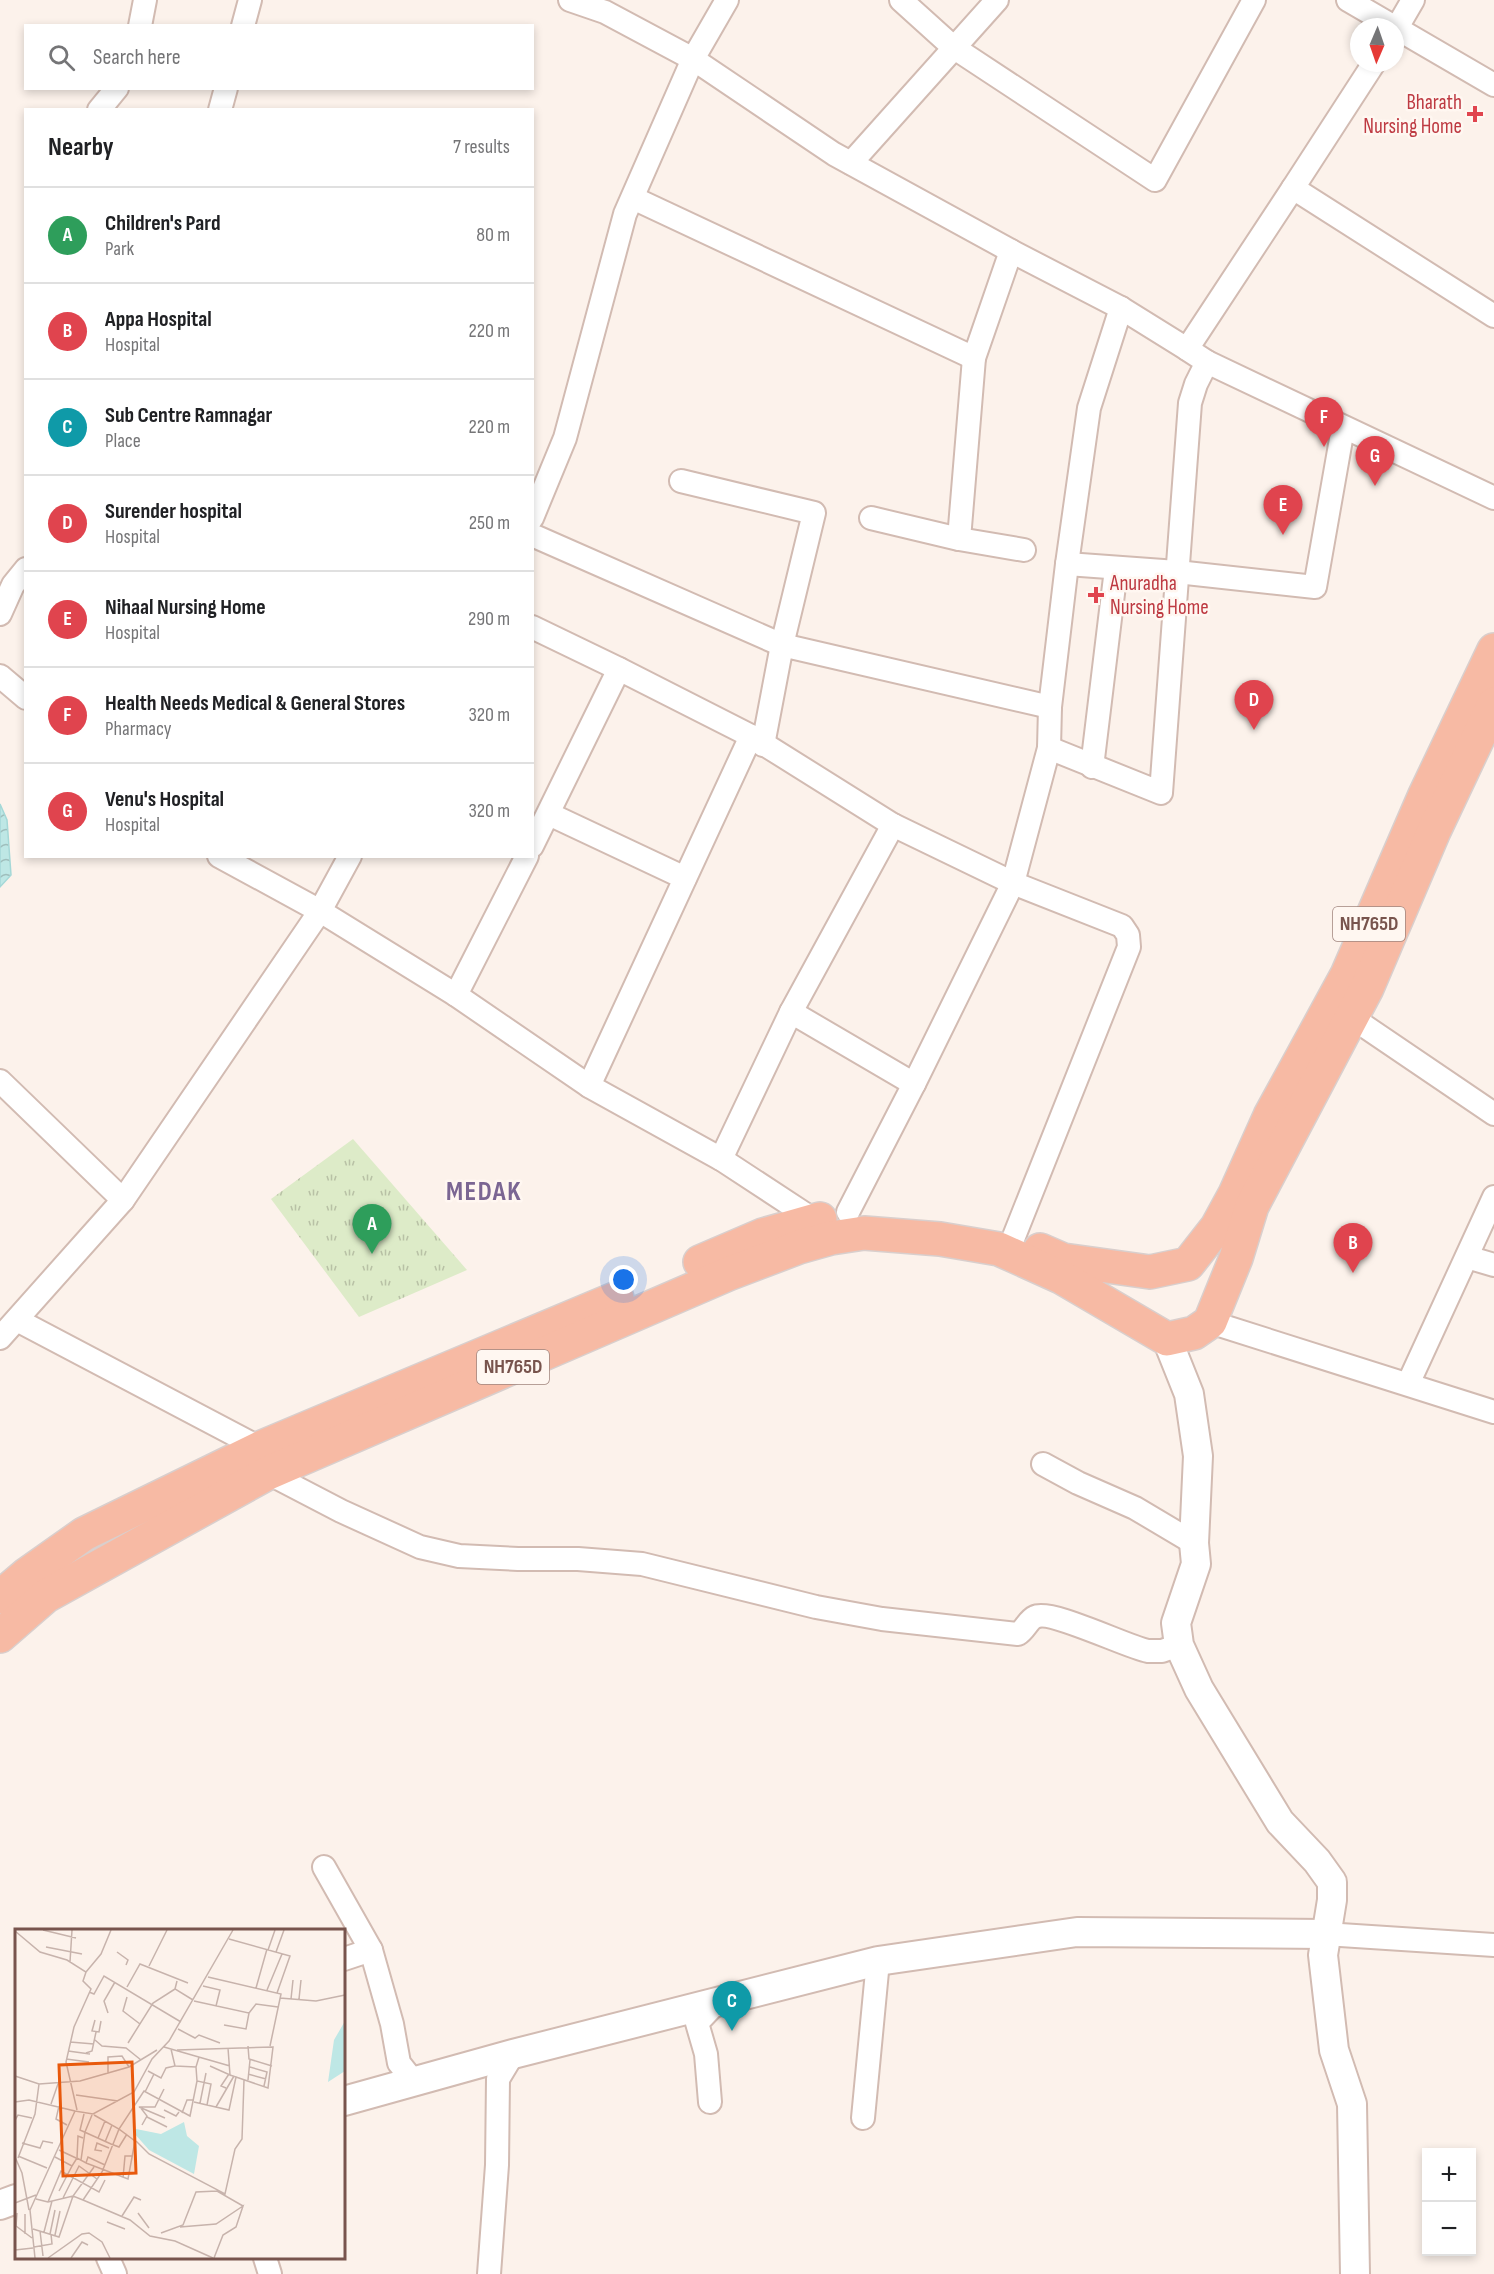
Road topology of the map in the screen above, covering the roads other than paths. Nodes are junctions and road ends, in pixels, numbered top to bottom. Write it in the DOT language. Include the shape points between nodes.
graph roads {
  1 [pos="145,0"];
  2 [pos="250,0"];
  3 [pos="570,0"];
  4 [pos="727,0"];
  5 [pos="901,0"];
  6 [pos="997,0"];
  7 [pos="1254,0"];
  8 [pos="1348,0"];
  9 [pos="1413,0"];
  10 [pos="1377,18"];
  11 [pos="1403,18"];
  12 [pos="140,24"];
  13 [pos="244,24"];
  14 [pos="1404,34"];
  15 [pos="953,47"];
  16 [pos="693,58"];
  17 [pos="1368,72"];
  18 [pos="1494,85"];
  19 [pos="115,90"];
  20 [pos="225,90"];
  21 [pos="101,108"];
  22 [pos="221,108"];
  23 [pos="851,163"];
  24 [pos="1293,188"];
  25 [pos="633,198"];
  26 [pos="1011,251"];
  27 [pos="1121,308"];
  28 [pos="1494,316"];
  29 [pos="1187,349"];
  30 [pos="974,358"];
  31 [pos="1207,363"];
  32 [pos="1343,428"];
  33 [pos="681,481"];
  34 [pos="1494,498"];
  35 [pos="534,513"];
  36 [pos="872,518"];
  37 [pos="534,536"];
  38 [pos="959,539"];
  39 [pos="1024,550"];
  40 [pos="1067,564"];
  41 [pos="1116,569"];
  42 [pos="24,571"];
  43 [pos="1177,572"];
  44 [pos="0,614"];
  45 [pos="534,628"];
  46 [pos="782,645"];
  47 [pos="1494,650"];
  48 [pos="620,669"];
  49 [pos="0,676"];
  50 [pos="24,696"];
  51 [pos="1494,704"];
  52 [pos="1050,706"];
  53 [pos="757,741"];
  54 [pos="1049,748"];
  55 [pos="1092,767"];
  56 [pos="549,814"];
  57 [pos="893,825"];
  58 [pos="534,842"];
  59 [pos="223,858"];
  60 [pos="349,858"];
  61 [pos="526,858"];
  62 [pos="685,879"];
  63 [pos="1013,883"];
  64 [pos="320,911"];
  65 [pos="456,995"];
  66 [pos="791,1012"];
  67 [pos="1351,1017"];
  68 [pos="0,1081"];
  69 [pos="914,1084"];
  70 [pos="589,1086"];
  71 [pos="1494,1114"];
  72 [pos="721,1159"];
  73 [pos="1494,1197"];
  74 [pos="123,1200"];
  75 [pos="848,1212"];
  76 [pos="814,1220"];
  77 [pos="1013,1239"];
  78 [pos="1467,1257"];
  79 [pos="1494,1265"];
  80 [pos="17,1320"];
  81 [pos="1210,1322"];
  82 [pos="0,1338"];
  83 [pos="1167,1339"];
  84 [pos="1408,1384"];
  85 [pos="1494,1412"];
  86 [pos="264,1461"];
  87 [pos="1043,1464"];
  88 [pos="1194,1544"];
  89 [pos="0,1597"];
  90 [pos="0,1636"];
  91 [pos="1179,1645"];
  92 [pos="324,1868"];
  93 [pos="1325,1934"];
  94 [pos="1494,1945"];
  95 [pos="371,1950"];
  96 [pos="345,1959"];
  97 [pos="878,1961"];
  98 [pos="716,2003"];
  99 [pos="513,2054"];
  100 [pos="414,2082"];
  101 [pos="345,2101"];
  102 [pos="710,2102"];
  103 [pos="863,2118"];
  104 [pos="15,2199"];
  105 [pos="0,2205"];
  106 [pos="108,2259"];
  107 [pos="265,2259"];
  108 [pos="115,2274"];
  109 [pos="270,2274"];
  110 [pos="489,2274"];
  111 [pos="1355,2274"];
  1 -- 12 [label="street"];
  2 -- 13 [label="street"];
  3 -- 16 [label="street" via="605,12"];
  4 -- 16 [label="street"];
  5 -- 15 [label="street"];
  6 -- 15 [label="street"];
  7 -- 15 [label="street" via="1155,180"];
  8 -- 10 [label="street"];
  9 -- 11 [label="street"];
  14 -- 18 [label="street"];
  15 -- 23 [label="street"];
  16 -- 23 [label="street"];
  16 -- 25 [label="street"];
  17 -- 24 [label="street"];
  19 -- 21 [label="street"];
  20 -- 22 [label="street"];
  23 -- 26 [label="street"];
  24 -- 28 [label="street"];
  24 -- 29 [label="street"];
  25 -- 30 [label="street"];
  25 -- 35 [label="street" via="617,238 565,438"];
  26 -- 27 [label="street"];
  26 -- 30 [label="street"];
  27 -- 29 [label="street"];
  27 -- 40 [label="street" via="1089,408"];
  29 -- 31 [label="street"];
  30 -- 38 [label="street"];
  31 -- 32 [label="street"];
  31 -- 43 [label="street" via="1190,403"];
  32 -- 34 [label="street"];
  32 -- 43 [label="street" via="1315,587"];
  33 -- 46 [label="street" via="814,513"];
  36 -- 38 [label="street"];
  37 -- 46 [label="street"];
  38 -- 39 [label="street"];
  40 -- 41 [label="street"];
  40 -- 52 [label="street"];
  41 -- 43 [label="street"];
  41 -- 55 [label="street"];
  42 -- 44 [label="street"];
  43 -- 55 [label="street" via="1161,793"];
  45 -- 48 [label="street"];
  46 -- 52 [label="street"];
  46 -- 53 [label="street"];
  47 -- 77 [label="highway, NH765D" via="1425,795 1347,975 1270,1116 1217,1227 1188,1264 1150,1272 1063,1260"];
  48 -- 53 [label="street"];
  48 -- 56 [label="street"];
  49 -- 50 [label="street"];
  51 -- 67 [label="highway, NH765D"];
  52 -- 54 [label="street"];
  53 -- 57 [label="street"];
  53 -- 62 [label="street"];
  54 -- 55 [label="street"];
  54 -- 63 [label="street"];
  56 -- 58 [label="street"];
  56 -- 62 [label="street"];
  57 -- 63 [label="street"];
  57 -- 66 [label="street"];
  59 -- 64 [label="street"];
  60 -- 64 [label="street"];
  61 -- 65 [label="street"];
  62 -- 70 [label="street"];
  63 -- 69 [label="street"];
  63 -- 77 [label="street" via="1122,926 1129,947"];
  64 -- 65 [label="street"];
  64 -- 74 [label="street"];
  65 -- 70 [label="street"];
  66 -- 69 [label="street"];
  66 -- 72 [label="street"];
  67 -- 71 [label="street"];
  67 -- 81 [label="highway, NH765D" via="1252,1206"];
  68 -- 74 [label="street"];
  69 -- 75 [label="street"];
  70 -- 72 [label="street"];
  72 -- 76 [label="street"];
  73 -- 78 [label="street"];
  74 -- 80 [label="street"];
  75 -- 76 [label="highway, NH765D"];
  75 -- 77 [label="highway, NH765D" via="930,1218"];
  76 -- 86 [label="highway, NH765D" via="763,1234"];
  78 -- 79 [label="street"];
  78 -- 84 [label="street"];
  80 -- 82 [label="street"];
  80 -- 86 [label="street"];
  81 -- 83 [label="highway" via="1194,1333"];
  81 -- 84 [label="street"];
  83 -- 86 [label="highway, NH765D" via="1061,1277 999,1249 907,1235 853,1234 799,1247 728,1274"];
  83 -- 88 [label="street" via="1189,1394 1198,1456"];
  84 -- 85 [label="street"];
  86 -- 89 [label="highway, NH765D" via="84,1534"];
  86 -- 90 [label="highway, NH765D" via="46,1596"];
  86 -- 91 [label="street" via="341,1511 412,1543 459,1556 642,1564 816,1607 882,1618 1018,1634 1040,1616 1148,1651"];
  87 -- 88 [label="street" via="1135,1508"];
  88 -- 91 [label="street" via="1196,1564 1176,1623"];
  91 -- 93 [label="street" via="1199,1689 1281,1822 1332,1882"];
  92 -- 95 [label="street"];
  93 -- 94 [label="street"];
  93 -- 97 [label="street" via="1077,1932"];
  93 -- 111 [label="street" via="1323,1955 1334,2050 1352,2104"];
  95 -- 96 [label="street"];
  95 -- 100 [label="street" via="399,2063"];
  97 -- 98 [label="street"];
  97 -- 103 [label="street"];
  98 -- 99 [label="street"];
  98 -- 102 [label="street" via="697,2023 706,2054"];
  99 -- 100 [label="street"];
  99 -- 110 [label="street" via="498,2079"];
  100 -- 101 [label="street"];
  104 -- 105 [label="street"];
  106 -- 108 [label="street"];
  107 -- 109 [label="street"];
}
